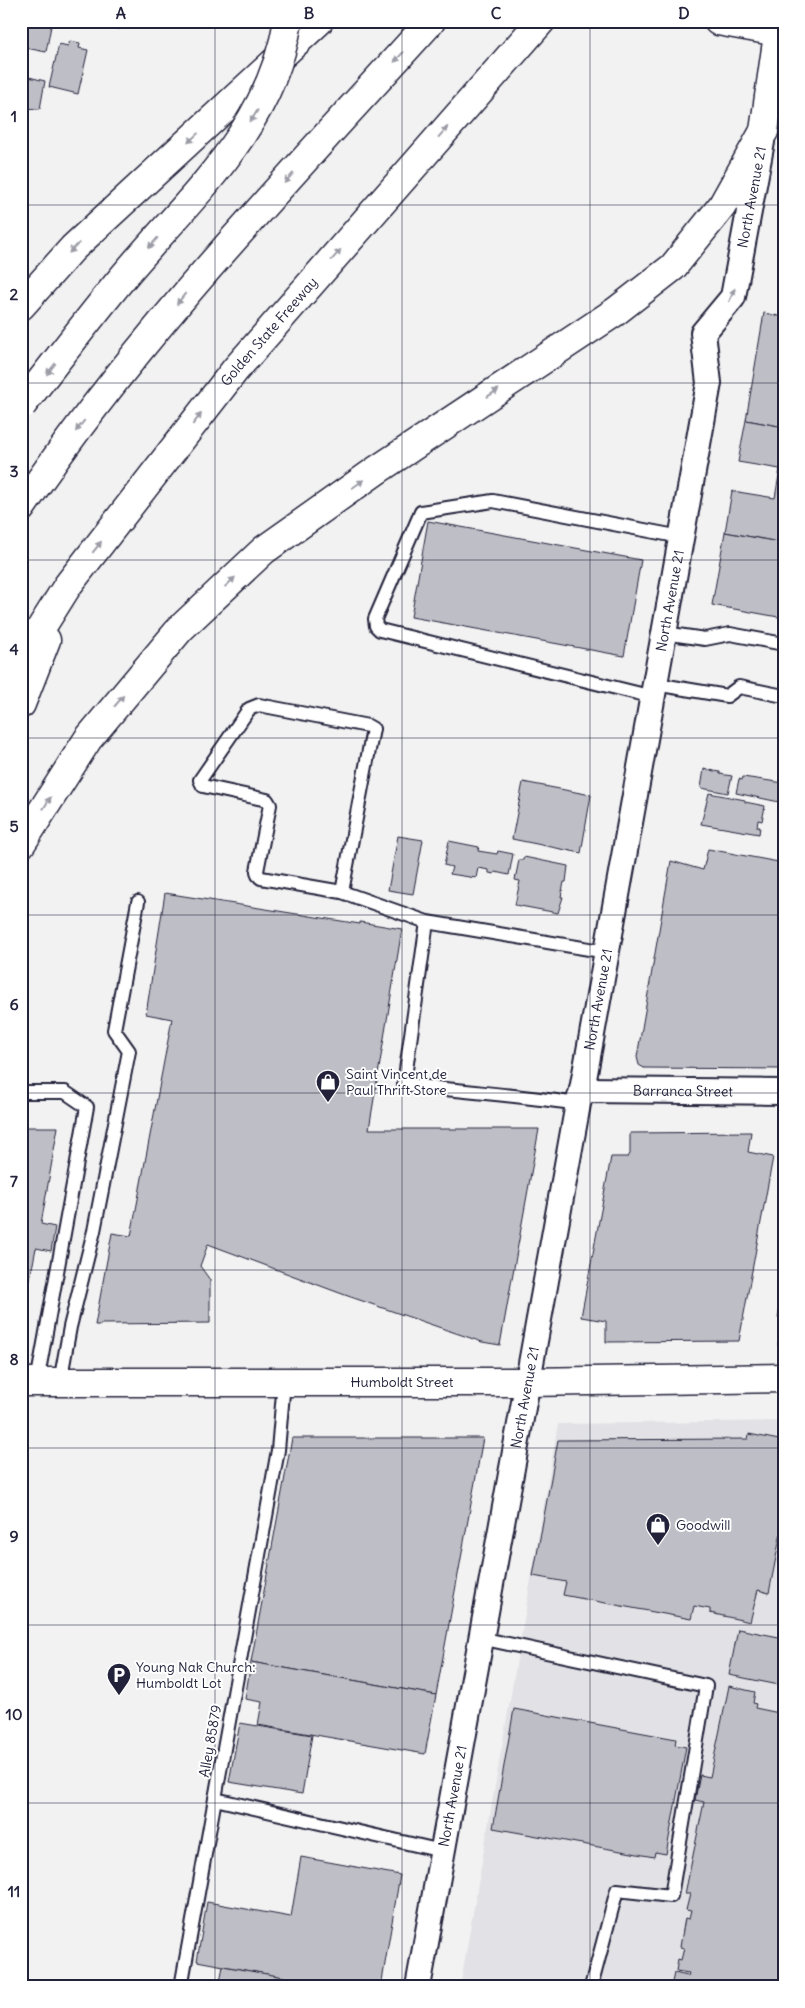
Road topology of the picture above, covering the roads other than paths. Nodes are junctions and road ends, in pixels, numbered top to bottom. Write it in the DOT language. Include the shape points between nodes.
graph roads {
  1 [pos="288,21"];
  2 [pos="319,21"];
  3 [pos="431,21"];
  4 [pos="540,21"];
  5 [pos="718,21"];
  6 [pos="780,29"];
  7 [pos="764,131"];
  8 [pos="21,306"];
  9 [pos="22,406"];
  10 [pos="21,508"];
  11 [pos="681,537"];
  12 [pos="68,585"];
  13 [pos="664,633"];
  14 [pos="784,644"];
  15 [pos="21,660"];
  16 [pos="654,690"];
  17 [pos="784,696"];
  18 [pos="21,704"];
  19 [pos="21,844"];
  20 [pos="342,892"];
  21 [pos="138,902"];
  22 [pos="427,922"];
  23 [pos="607,952"];
  24 [pos="21,1092"];
  25 [pos="784,1092"];
  26 [pos="580,1097"];
  27 [pos="784,1378"];
  28 [pos="39,1382"];
  29 [pos="284,1382"];
  30 [pos="526,1382"];
  31 [pos="480,1638"];
  32 [pos="215,1799"];
  33 [pos="442,1851"];
  34 [pos="181,1987"];
  35 [pos="418,1987"];
  36 [pos="591,1987"];
  1 -- 9 [label="main road, one-way, bridge" via="277,67 258,108 226,159 123,277"];
  2 -- 8 [label="main road, one-way" via="73,248"];
  3 -- 10 [label="main road, one-way" via="189,288 53,460"];
  12 -- 4 [label="main road, Golden State Freeway, one-way" via="235,370"];
  5 -- 6 [label="main road"];
  6 -- 7 [label="main road, North Avenue 21"];
  11 -- 7 [label="street, North Avenue 21, one-way" via="709,384 703,333 733,297"];
  19 -- 7 [label="main road, one-way" via="88,739 180,629 264,550 377,470 615,312 673,267 722,206"];
  11 -- 13 [label="street, North Avenue 21"];
  11 -- 16 [label="lane" via="493,501 421,512 375,619 380,630"];
  12 -- 15 [label="main road, Golden State Freeway"];
  12 -- 18 [label="main road"];
  13 -- 14 [label="lane" via="705,639 730,634"];
  13 -- 16 [label="street, North Avenue 21"];
  16 -- 17 [label="lane" via="727,696 739,687"];
  16 -- 23 [label="street, North Avenue 21"];
  20 -- 20 [label="lane" via="373,729 254,706 200,784 266,800 270,805 257,871 261,878"];
  20 -- 22 [label="lane"];
  21 -- 28 [label="lane" via="114,1030 129,1050 94,1231 70,1327"];
  22 -- 23 [label="lane"];
  22 -- 26 [label="lane" via="404,1084 538,1098"];
  23 -- 26 [label="street, North Avenue 21"];
  24 -- 28 [label="lane" via="65,1092 87,1107"];
  25 -- 26 [label="street, Barranca Street"];
  26 -- 30 [label="street, North Avenue 21"];
  27 -- 30 [label="main road, Humboldt Street"];
  28 -- 29 [label="main road, Humboldt Street"];
  29 -- 30 [label="main road, Humboldt Street"];
  29 -- 32 [label="lane, Alley 85879" via="278,1450"];
  30 -- 31 [label="street, North Avenue 21"];
  31 -- 33 [label="street, North Avenue 21"];
  31 -- 36 [label="lane" via="706,1686 671,1896 618,1890"];
  32 -- 33 [label="lane"];
  32 -- 34 [label="lane, Alley 85879"];
  33 -- 35 [label="street, North Avenue 21"];
}
